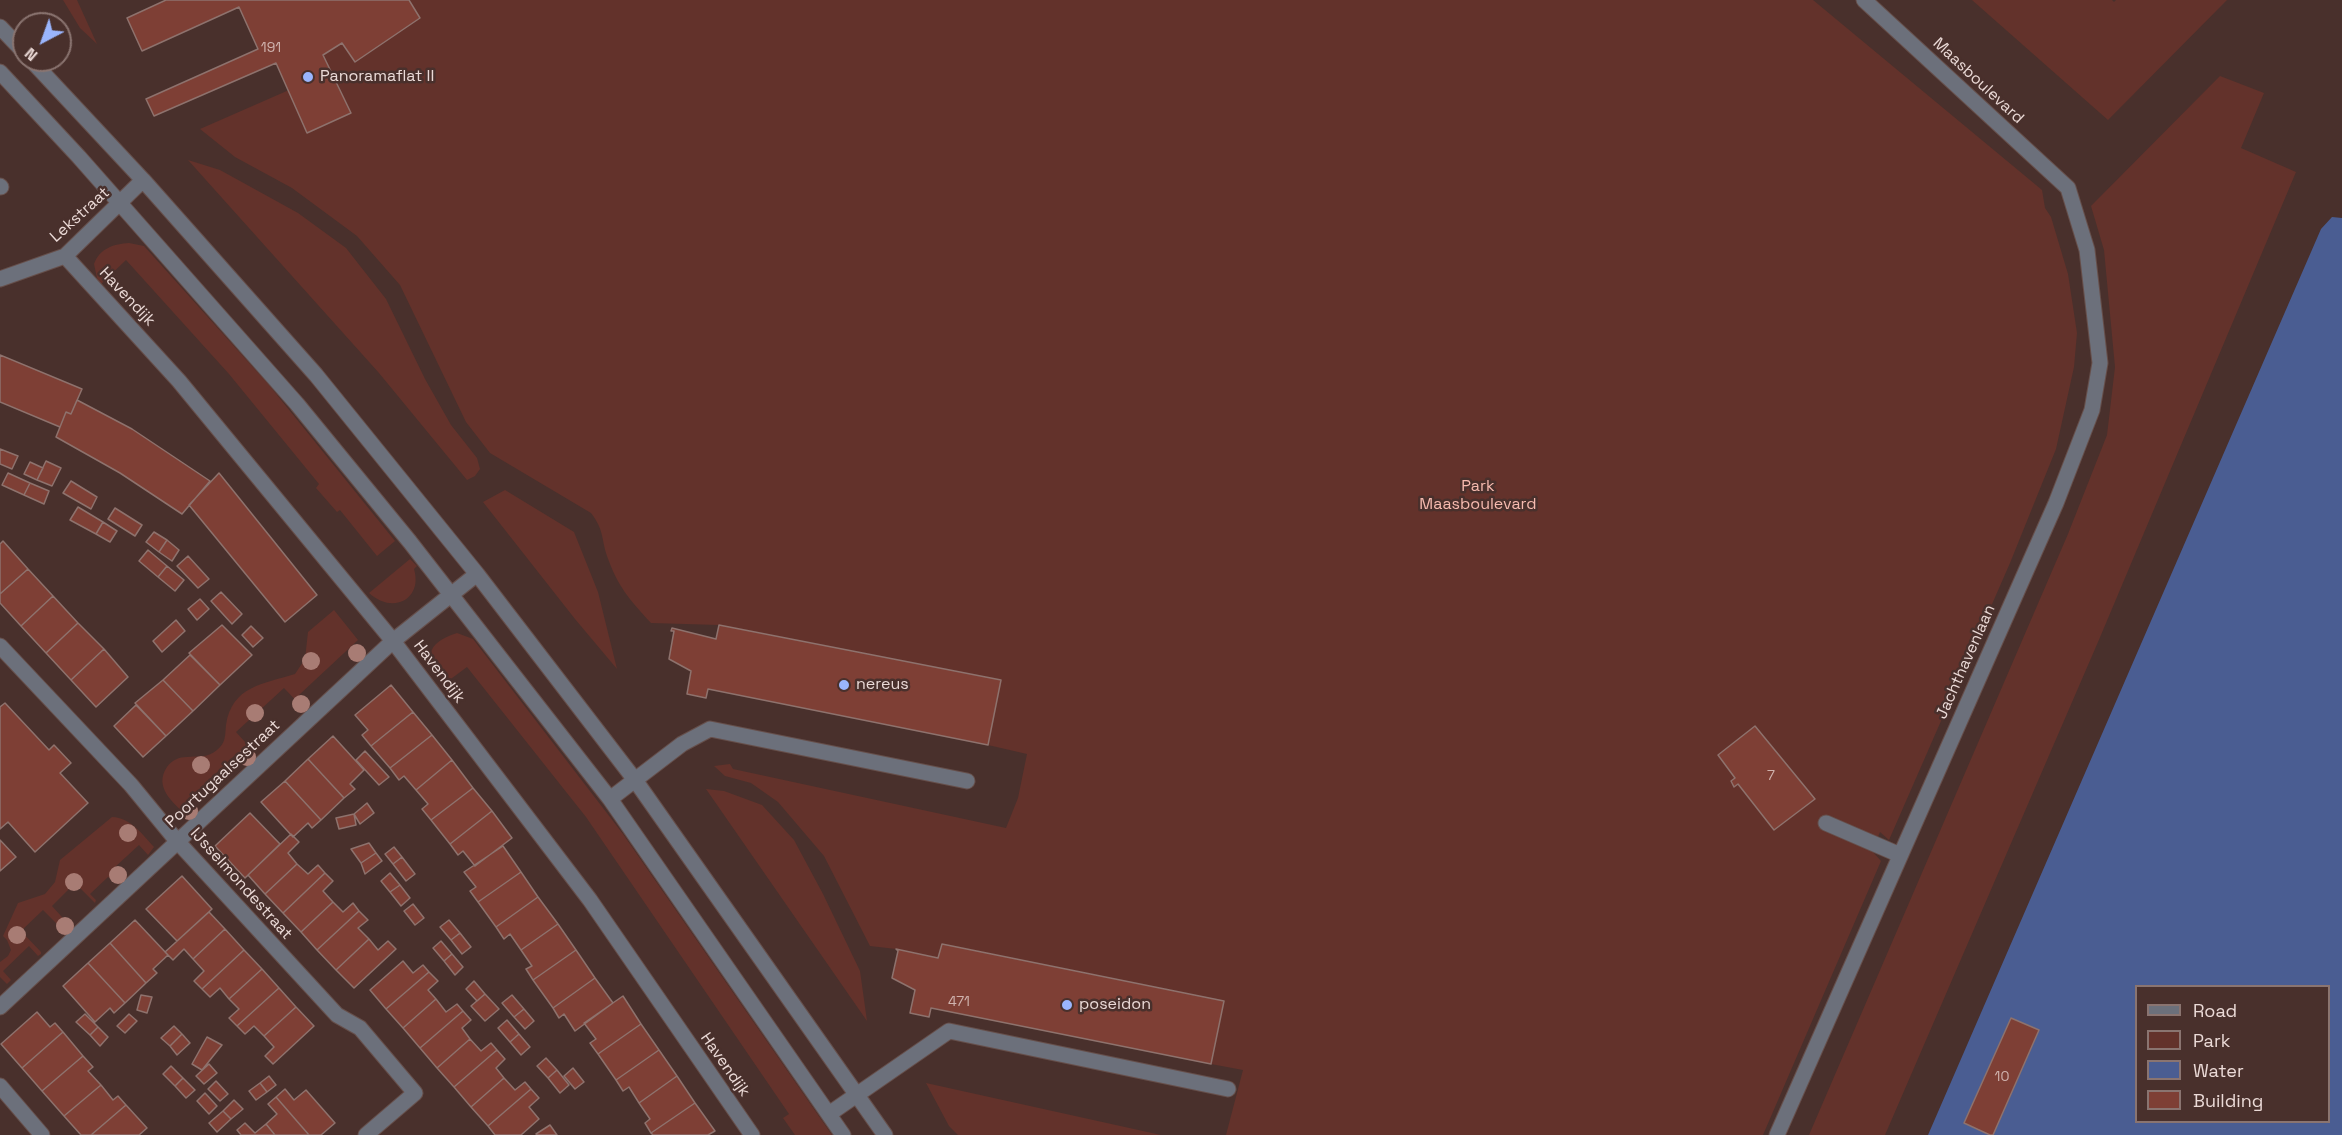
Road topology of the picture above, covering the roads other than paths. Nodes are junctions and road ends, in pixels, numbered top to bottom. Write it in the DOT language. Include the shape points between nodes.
graph roads {
  1 [pos="1864,0"];
  2 [pos="0,72"];
  3 [pos="42,72"];
  4 [pos="143,180"];
  5 [pos="2068,188"];
  6 [pos="119,204"];
  7 [pos="65,256"];
  8 [pos="0,279"];
  9 [pos="477,574"];
  10 [pos="451,595"];
  11 [pos="393,641"];
  12 [pos="0,646"];
  13 [pos="635,780"];
  14 [pos="967,781"];
  15 [pos="610,799"];
  16 [pos="1826,823"];
  17 [pos="177,841"];
  18 [pos="1900,855"];
  19 [pos="0,1007"];
  20 [pos="0,1086"];
  21 [pos="1228,1089"];
  22 [pos="858,1094"];
  23 [pos="829,1114"];
  24 [pos="42,1135"];
  25 [pos="366,1135"];
  26 [pos="752,1135"];
  27 [pos="843,1135"];
  28 [pos="885,1135"];
  29 [pos="1777,1135"];
  1 -- 5 [label="street, Maasboulevard"];
  2 -- 6 [label="street"];
  3 -- 4 [label="street"];
  4 -- 6 [label="street, Lekstraat"];
  4 -- 9 [label="street" via="316,375"];
  5 -- 18 [label="street, Jachthavenlaan" via="2087,250 2100,363 2092,410 2056,503"];
  6 -- 7 [label="street, Lekstraat"];
  6 -- 10 [label="street" via="297,404"];
  7 -- 8 [label="street, Lekstraat"];
  7 -- 11 [label="street, Havendijk" via="179,381"];
  9 -- 10 [label="street, Poortugaalsestraat"];
  9 -- 13 [label="street"];
  10 -- 11 [label="street, Poortugaalsestraat"];
  10 -- 15 [label="street"];
  11 -- 17 [label="street, Poortugaalsestraat"];
  11 -- 26 [label="street, Havendijk" via="590,900"];
  12 -- 17 [label="street, IJsselmondestraat" via="131,785"];
  13 -- 14 [label="street" via="682,744 710,729"];
  13 -- 15 [label="street"];
  13 -- 22 [label="street"];
  15 -- 23 [label="street"];
  16 -- 18 [label="street"];
  17 -- 19 [label="street, Poortugaalsestraat"];
  17 -- 25 [label="street, IJsselmondestraat" via="337,1015 360,1028 415,1093"];
  18 -- 29 [label="street, Jachthavenlaan"];
  20 -- 24 [label="street"];
  21 -- 22 [label="street" via="949,1031"];
  22 -- 23 [label="street"];
  22 -- 28 [label="street"];
  23 -- 27 [label="street"];
}
